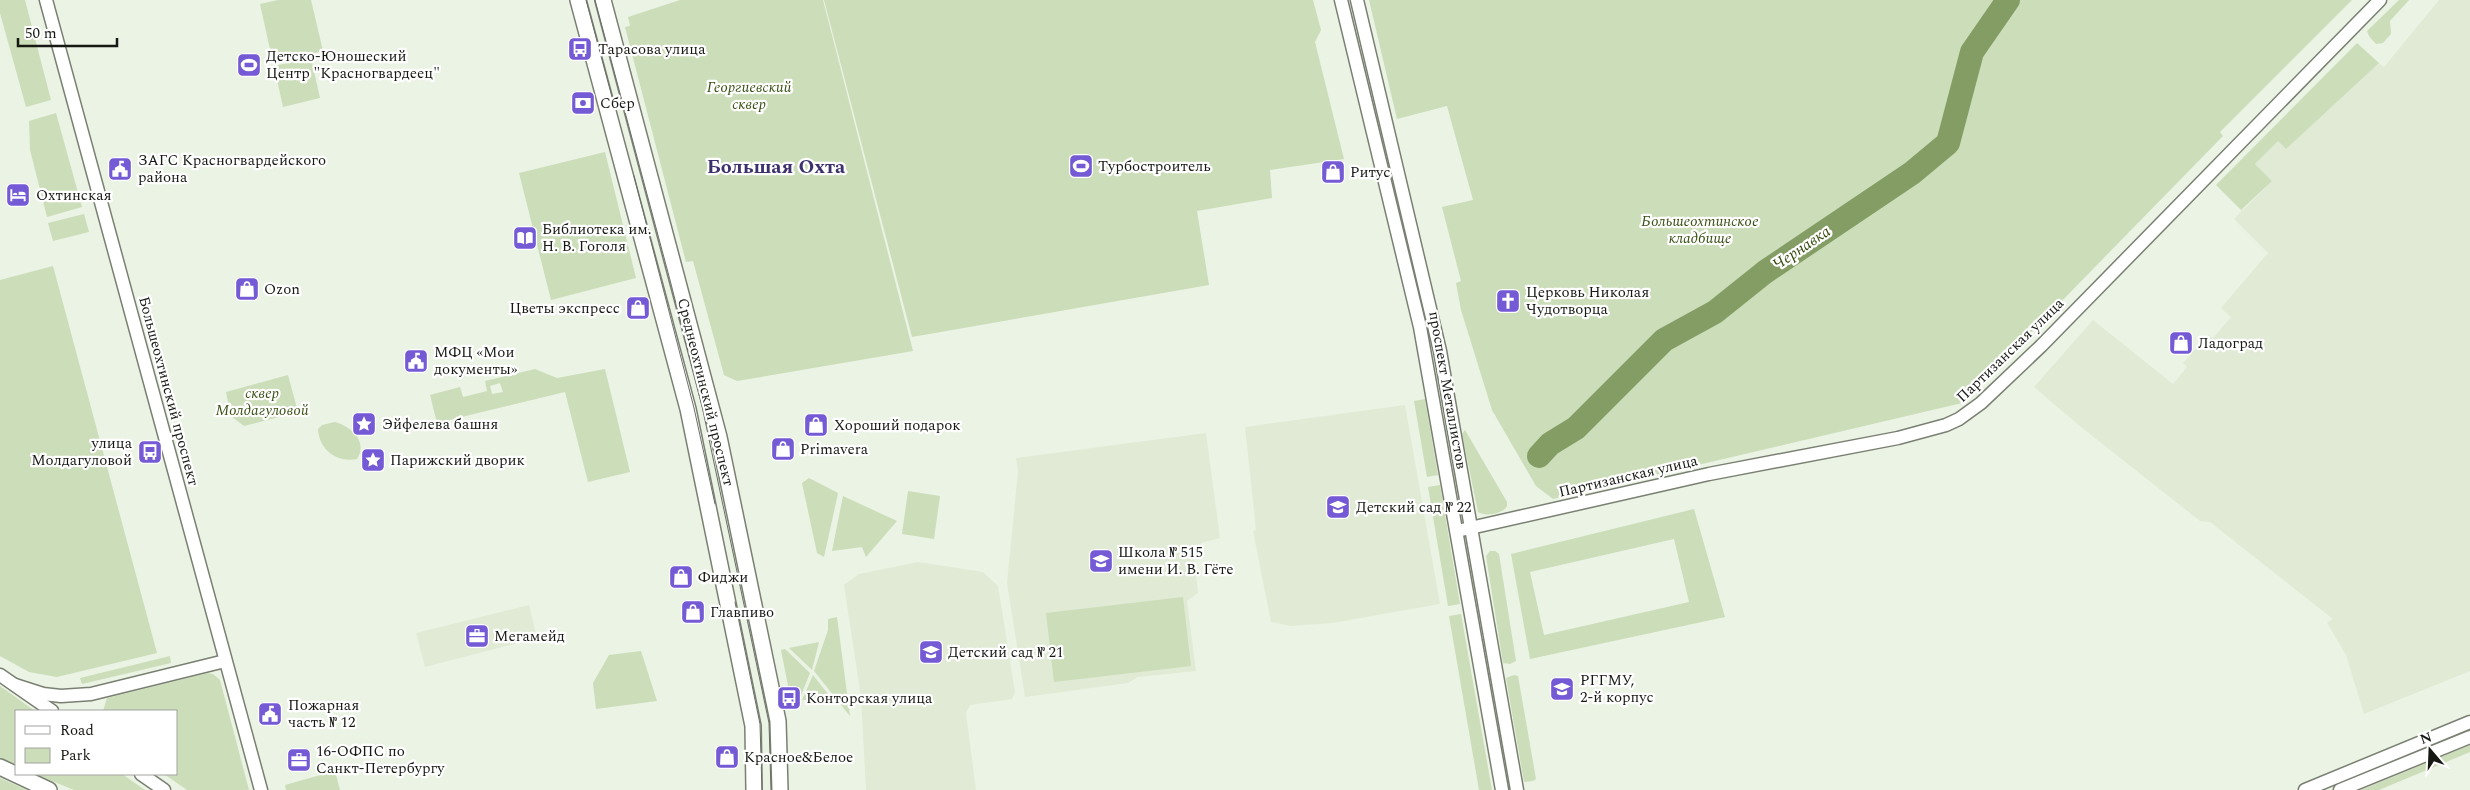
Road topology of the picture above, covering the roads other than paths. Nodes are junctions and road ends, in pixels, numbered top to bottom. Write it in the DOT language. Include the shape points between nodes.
graph roads {
  1 [pos="46,0"];
  2 [pos="578,0"];
  3 [pos="603,0"];
  4 [pos="1341,0"];
  5 [pos="1357,0"];
  6 [pos="2380,0"];
  7 [pos="1472,528"];
  8 [pos="1457,532"];
  9 [pos="225,661"];
  10 [pos="0,675"];
  11 [pos="15,685"];
  12 [pos="51,710"];
  13 [pos="2470,722"];
  14 [pos="2470,736"];
  15 [pos="0,767"];
  16 [pos="15,774"];
  17 [pos="17,775"];
  18 [pos="142,775"];
  19 [pos="49,790"];
  20 [pos="164,790"];
  21 [pos="261,790"];
  22 [pos="754,790"];
  23 [pos="780,790"];
  24 [pos="1502,790"];
  25 [pos="1517,790"];
  26 [pos="2305,790"];
  27 [pos="2340,790"];
  1 -- 9 [label="street, Большеохтинский проспект"];
  2 -- 22 [label="main road, Среднеохтинский проспект" via="688,409 753,726"];
  3 -- 23 [label="main road, Среднеохтинский проспект" via="719,438 778,721"];
  4 -- 8 [label="street, проспект Металлистов" via="1420,327"];
  5 -- 7 [label="street, проспект Металлистов" via="1432,315"];
  6 -- 7 [label="street, Партизанская улица" via="2041,346 1959,419 1908,436 1709,474"];
  7 -- 8 [label="street, Партизанская улица"];
  7 -- 25 [label="street, проспект Металлистов"];
  8 -- 24 [label="street, проспект Металлистов"];
  9 -- 11 [label="street" via="84,695 43,694"];
  9 -- 21 [label="street, Большеохтинский проспект"];
  10 -- 11 [label="street"];
  11 -- 12 [label="street"];
  13 -- 26 [label="street"];
  14 -- 27 [label="street"];
  15 -- 16 [label="main road"];
  17 -- 19 [label="main road"];
  18 -- 20 [label="street"];
}
